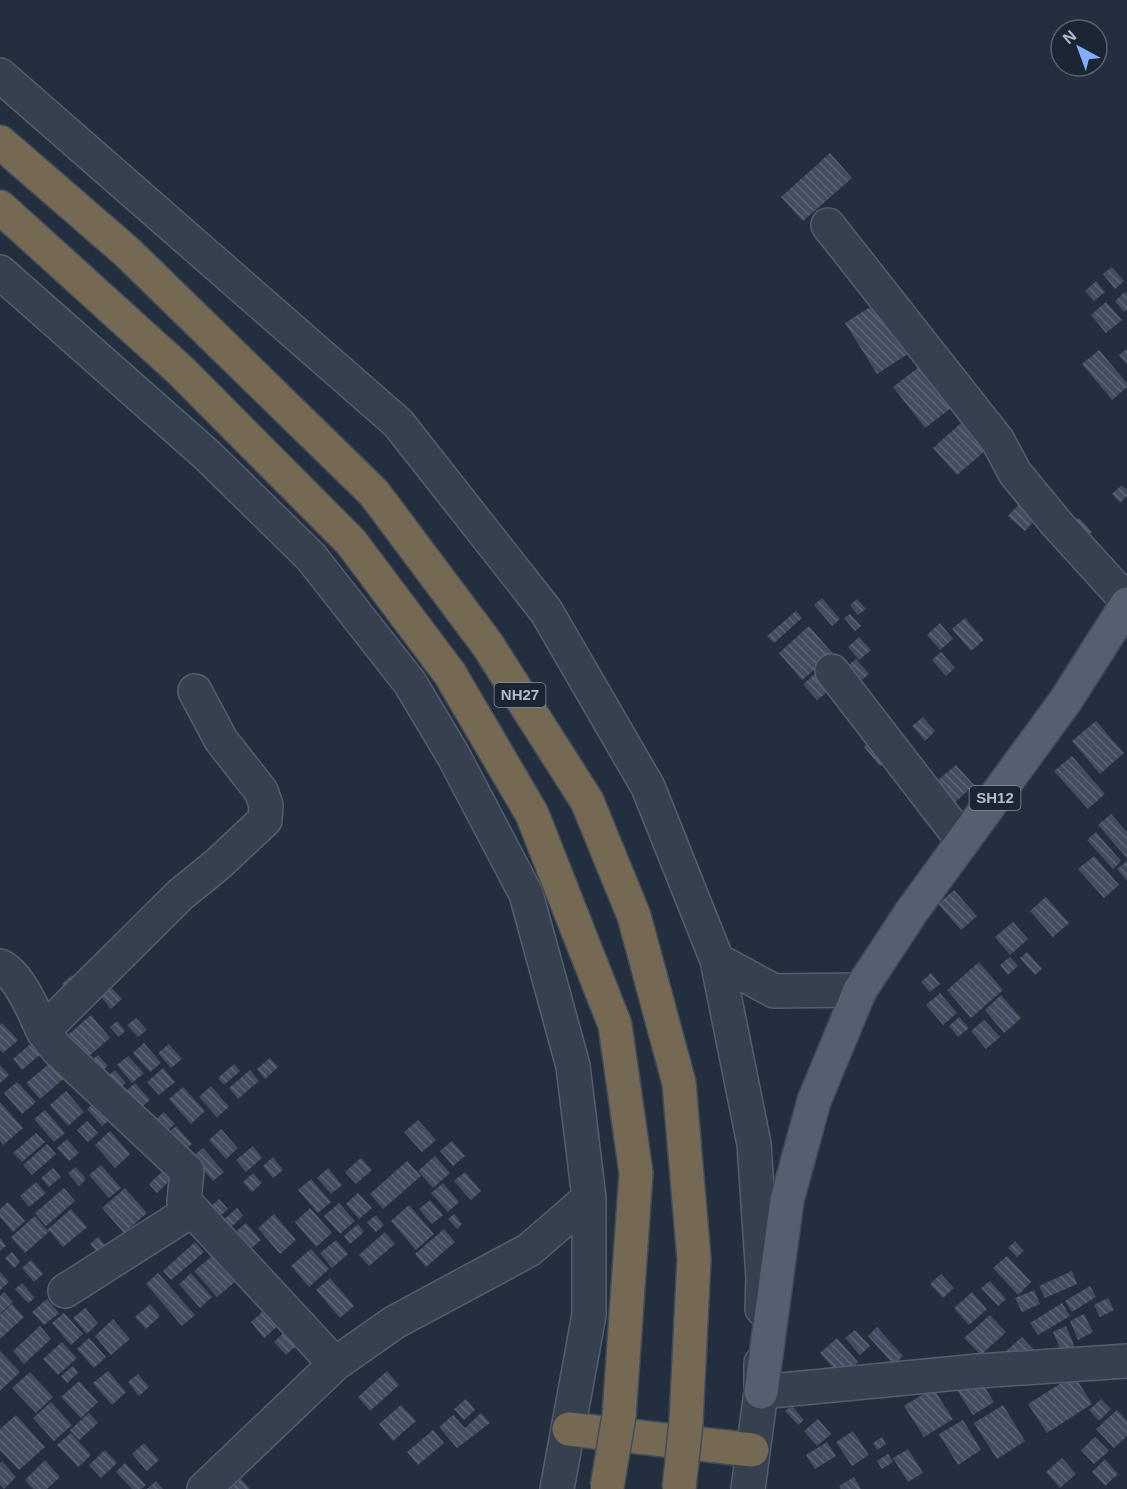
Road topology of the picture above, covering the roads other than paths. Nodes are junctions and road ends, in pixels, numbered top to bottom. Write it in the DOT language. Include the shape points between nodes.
graph roads {
  1 [pos="0,75"];
  2 [pos="0,142"];
  3 [pos="0,207"];
  4 [pos="828,225"];
  5 [pos="0,272"];
  6 [pos="1127,602"];
  7 [pos="832,671"];
  8 [pos="195,692"];
  9 [pos="963,841"];
  10 [pos="717,960"];
  11 [pos="0,966"];
  12 [pos="860,990"];
  13 [pos="43,1031"];
  14 [pos="589,1198"];
  15 [pos="192,1210"];
  16 [pos="65,1291"];
  17 [pos="1127,1361"];
  18 [pos="335,1364"];
  19 [pos="761,1392"];
  20 [pos="569,1429"];
  21 [pos="752,1450"];
  22 [pos="606,1488"];
  23 [pos="204,1489"];
  24 [pos="557,1489"];
  25 [pos="679,1489"];
  26 [pos="748,1489"];
  1 -- 10 [label="street" via="398,423 546,611 648,787"];
  2 -- 25 [label="highway, NH27, bridge" via="127,252 374,493 487,645 587,801 634,916 679,1083 694,1259"];
  3 -- 22 [label="highway, NH27, bridge" via="181,371 351,542 450,674 532,814 615,1024 636,1173 619,1416"];
  4 -- 6 [label="street" via="998,441 1015,473"];
  5 -- 14 [label="street" via="207,454 311,557 410,683 453,754 526,894 573,1066"];
  6 -- 9 [label="main road, SH12" via="1066,700"];
  7 -- 9 [label="street"];
  8 -- 13 [label="street" via="221,740 261,791 266,805 265,820 180,895"];
  9 -- 12 [label="main road, SH12"];
  10 -- 12 [label="street" via="774,991"];
  10 -- 19 [label="street" via="754,1144 763,1278"];
  11 -- 13 [label="street" via="18,983"];
  12 -- 19 [label="main road" via="814,1101 787,1200"];
  13 -- 15 [label="street" via="57,1049 187,1171 184,1201"];
  14 -- 18 [label="street" via="529,1250 395,1322"];
  14 -- 20 [label="street" via="589,1316"];
  15 -- 16 [label="street"];
  15 -- 18 [label="street"];
  17 -- 19 [label="street"];
  18 -- 23 [label="street"];
  19 -- 21 [label="street"];
  20 -- 21 [label="highway"];
  20 -- 24 [label="street"];
  21 -- 26 [label="street"];
}
